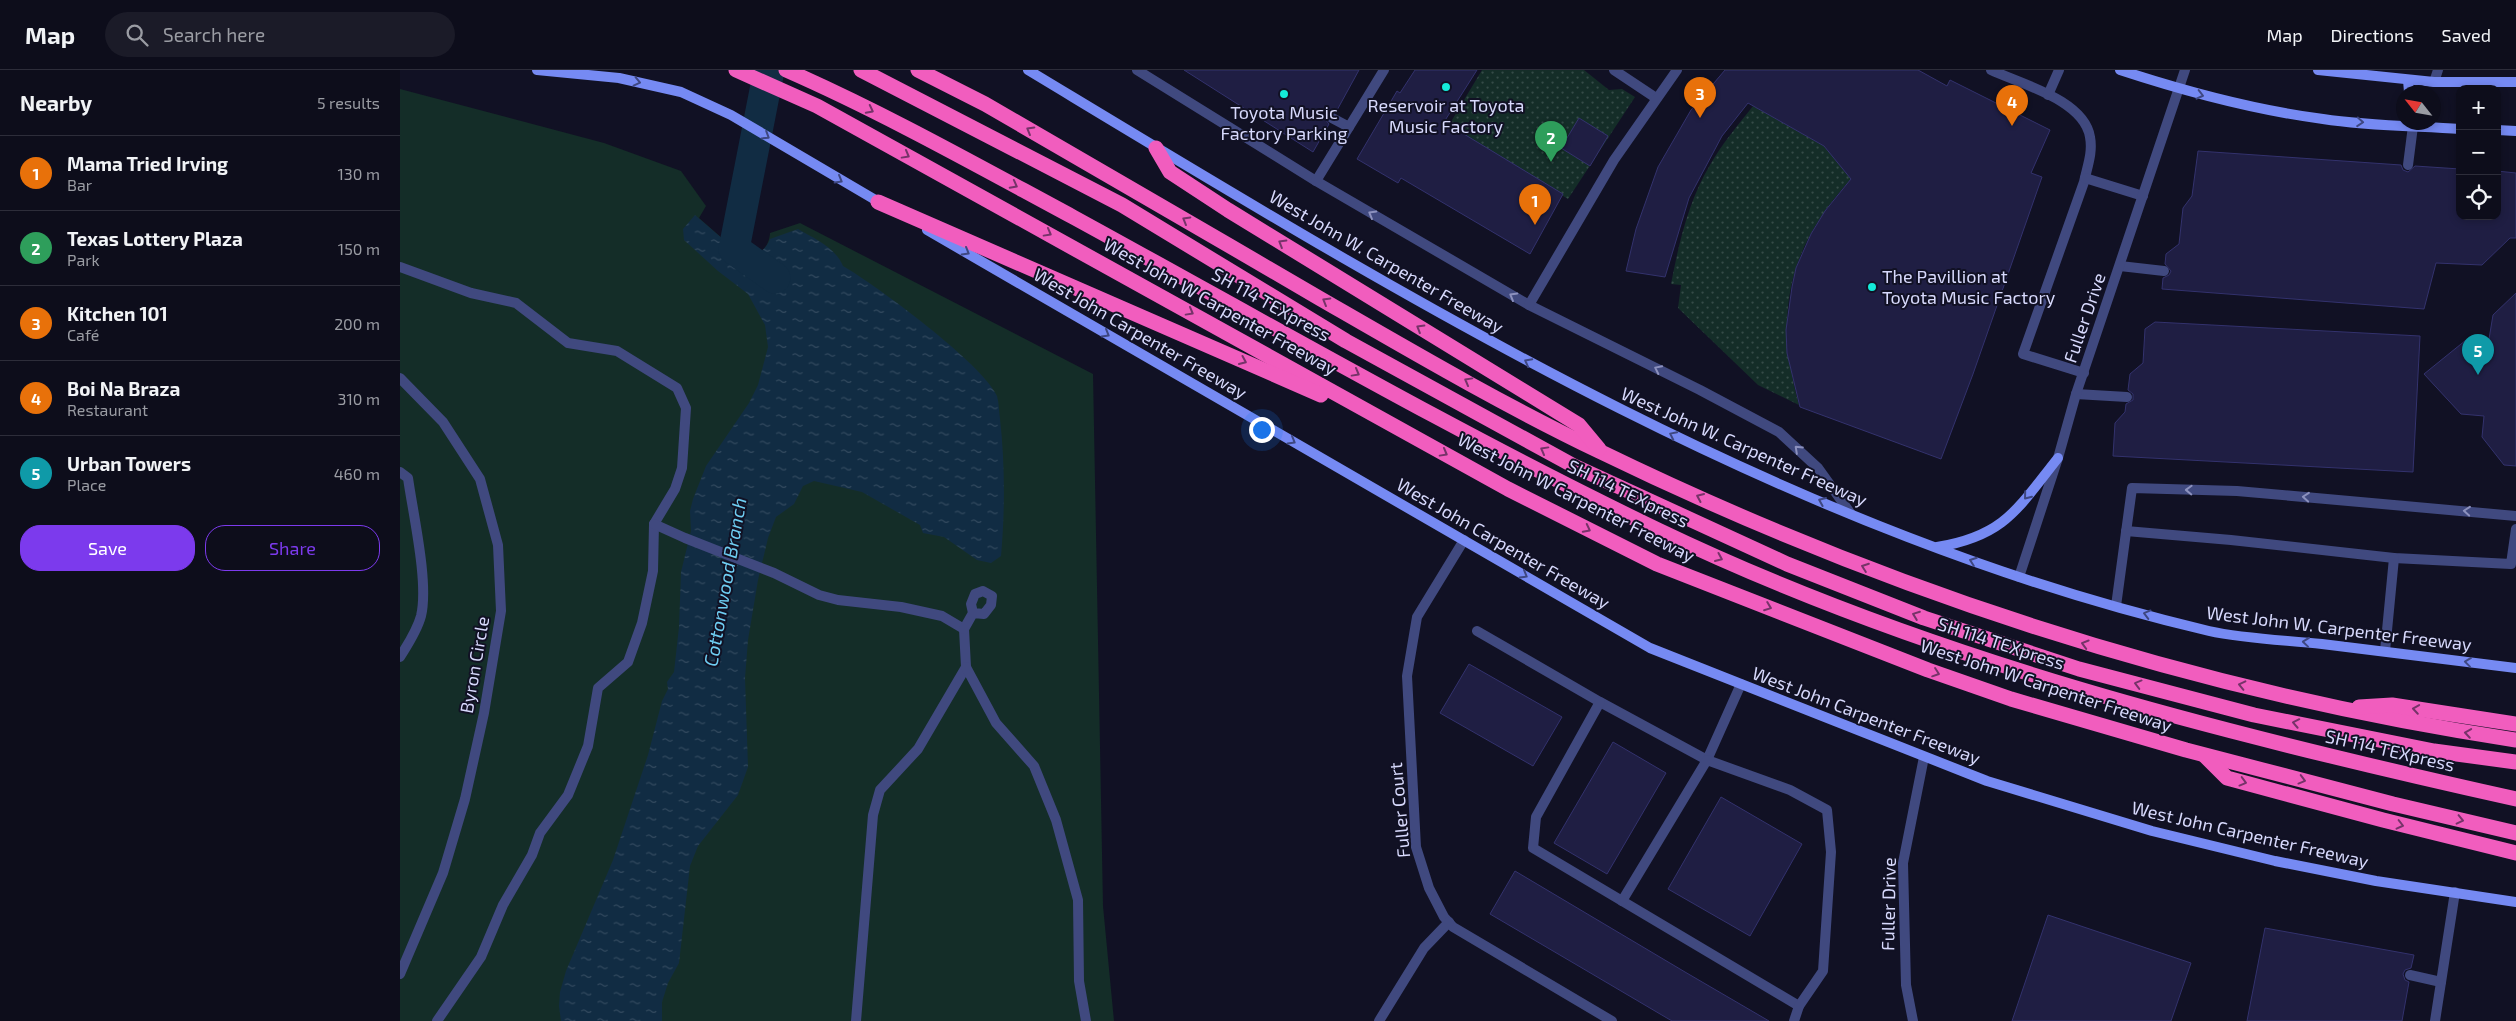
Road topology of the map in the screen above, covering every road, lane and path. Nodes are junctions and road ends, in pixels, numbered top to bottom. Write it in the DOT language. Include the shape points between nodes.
graph roads {
  1 [pos="537,70"];
  2 [pos="786,70"];
  3 [pos="861,70"];
  4 [pos="918,70"];
  5 [pos="1028,70"];
  6 [pos="1137,70"];
  7 [pos="1384,70"];
  8 [pos="1614,70"];
  9 [pos="1677,70"];
  10 [pos="1991,70"];
  11 [pos="2059,70"];
  12 [pos="2120,70"];
  13 [pos="2185,70"];
  14 [pos="2318,70"];
  15 [pos="2438,70"];
  16 [pos="742,72"];
  17 [pos="2409,75"];
  18 [pos="2434,82"];
  19 [pos="2516,82"];
  20 [pos="2432,85"];
  21 [pos="2179,89"];
  22 [pos="2048,95"];
  23 [pos="1656,98"];
  24 [pos="1332,118"];
  25 [pos="2396,123"];
  26 [pos="1349,127"];
  27 [pos="2441,127"];
  28 [pos="2456,129"];
  29 [pos="2413,130"];
  30 [pos="2501,130"];
  31 [pos="2516,130"];
  32 [pos="1156,148"];
  33 [pos="2408,165"];
  34 [pos="2085,178"];
  35 [pos="1316,181"];
  36 [pos="2143,196"];
  37 [pos="878,202"];
  38 [pos="2120,266"];
  39 [pos="400,268"];
  40 [pos="2164,271"];
  41 [pos="1529,306"];
  42 [pos="2084,373"];
  43 [pos="400,378"];
  44 [pos="2076,394"];
  45 [pos="2127,397"];
  46 [pos="1401,430"];
  47 [pos="1603,454"];
  48 [pos="2058,458"];
  49 [pos="400,472"];
  50 [pos="1851,514"];
  51 [pos="2516,516"];
  52 [pos="654,524"];
  53 [pos="2516,529"];
  54 [pos="2126,531"];
  55 [pos="1464,540"];
  56 [pos="1936,548"];
  57 [pos="2394,558"];
  58 [pos="2019,577"];
  59 [pos="2116,606"];
  60 [pos="973,613"];
  61 [pos="964,629"];
  62 [pos="1477,631"];
  63 [pos="2385,651"];
  64 [pos="400,657"];
  65 [pos="966,667"];
  66 [pos="2516,668"];
  67 [pos="1741,684"];
  68 [pos="1600,702"];
  69 [pos="2340,708"];
  70 [pos="2516,724"];
  71 [pos="2516,740"];
  72 [pos="2204,755"];
  73 [pos="1924,757"];
  74 [pos="1707,760"];
  75 [pos="2516,762"];
  76 [pos="2516,799"];
  77 [pos="2516,833"];
  78 [pos="2516,853"];
  79 [pos="2455,892"];
  80 [pos="1622,901"];
  81 [pos="2516,902"];
  82 [pos="1449,922"];
  83 [pos="400,974"];
  84 [pos="2410,975"];
  85 [pos="2441,982"];
  86 [pos="1799,1006"];
  87 [pos="436,1021"];
  88 [pos="856,1021"];
  89 [pos="1086,1021"];
  90 [pos="1380,1021"];
  91 [pos="1612,1021"];
  92 [pos="1794,1021"];
  93 [pos="1913,1021"];
  94 [pos="2435,1021"];
  1 -- 37 [label="main road, West John Carpenter Freeway, one-way" via="618,78 681,92 731,115"];
  2 -- 76 [label="highway, SH 114 TEXpress, one-way" via="922,135 1463,433 1662,532 1777,584 1918,636 2073,687 2247,737"];
  75 -- 3 [label="highway, SH 114 TEXpress, one-way" via="2434,751 2254,715 2079,669 1924,618 1787,564 1574,466 1346,341 1122,205"];
  47 -- 4 [label="highway, one-way" via="1407,348 985,104"];
  5 -- 32 [label="main road, West John W. Carpenter Freeway"];
  6 -- 35 [label="street"];
  7 -- 26 [label="street"];
  8 -- 23 [label="street"];
  9 -- 23 [label="street"];
  10 -- 22 [label="street"];
  11 -- 22 [label="street"];
  12 -- 21 [label="main road"];
  13 -- 21 [label="street, Fuller Drive"];
  14 -- 17 [label="main road"];
  15 -- 18 [label="street"];
  16 -- 46 [label="highway, West John W Carpenter Freeway, one-way" via="817,106"];
  17 -- 18 [label="main road"];
  18 -- 19 [label="main road"];
  18 -- 20 [label="main road"];
  21 -- 25 [label="main road, one-way" via="2324,120"];
  21 -- 36 [label="street, Fuller Drive"];
  22 -- 34 [label="street" via="2079,114 2090,135 2091,154"];
  23 -- 41 [label="street" via="1614,160"];
  24 -- 26 [label="street"];
  26 -- 35 [label="street"];
  27 -- 28 [label="main road"];
  29 -- 33 [label="street"];
  30 -- 31 [label="main road"];
  47 -- 32 [label="highway, one-way" via="1579,426 1170,172"];
  50 -- 32 [label="main road, West John W. Carpenter Freeway, one-way" via="1706,451 1557,378"];
  34 -- 36 [label="street"];
  34 -- 42 [label="street" via="2022,354"];
  41 -- 35 [label="street, one-way"];
  36 -- 38 [label="street, Fuller Drive"];
  37 -- 46 [label="highway, one-way"];
  37 -- 55 [label="main road, West John Carpenter Freeway, one-way"];
  38 -- 40 [label="street"];
  38 -- 42 [label="street, Fuller Drive"];
  39 -- 52 [label="street" via="471,293 516,303 568,343 617,351 677,388 686,408 682,468 675,489"];
  50 -- 41 [label="street, one-way" via="1818,468 1779,432"];
  42 -- 44 [label="street, Fuller Drive"];
  43 -- 83 [label="street, Byron Circle" via="443,422 480,479 498,545 501,611 465,799 443,873"];
  44 -- 45 [label="street"];
  44 -- 48 [label="street, Fuller Drive"];
  46 -- 72 [label="highway, West John W Carpenter Freeway, one-way" via="1508,489 1657,564 2011,699"];
  69 -- 47 [label="highway, one-way" via="2173,669 1980,610 1826,553"];
  48 -- 56 [label="main road, one-way" via="2009,519 1986,534"];
  48 -- 58 [label="street, Fuller Drive"];
  49 -- 64 [label="street" via="408,478 420,553 422,597 421,615 414,635"];
  50 -- 56 [label="main road, West John W. Carpenter Freeway"];
  51 -- 54 [label="street, one-way" via="2237,491 2132,488"];
  52 -- 61 [label="street" via="819,595 942,616"];
  52 -- 87 [label="street" via="653,571 642,623 628,662 598,688 588,746 568,795 540,833 481,957"];
  53 -- 57 [label="street" via="2511,564"];
  54 -- 57 [label="street"];
  54 -- 59 [label="street"];
  55 -- 67 [label="main road, West John Carpenter Freeway, one-way" via="1650,648"];
  55 -- 82 [label="street, Fuller Court" via="1418,617 1407,676 1416,847 1429,888"];
  58 -- 56 [label="main road, West John W. Carpenter Freeway, one-way"];
  57 -- 63 [label="street"];
  58 -- 59 [label="main road, West John W. Carpenter Freeway"];
  63 -- 59 [label="main road, West John W. Carpenter Freeway, one-way" via="2213,632"];
  60 -- 61 [label="street"];
  61 -- 65 [label="street"];
  62 -- 68 [label="street"];
  66 -- 63 [label="main road, West John W. Carpenter Freeway, one-way"];
  65 -- 88 [label="street" via="918,749 880,790 873,816"];
  65 -- 89 [label="street" via="996,723 1034,766 1056,820 1078,900 1079,981"];
  67 -- 73 [label="main road, West John Carpenter Freeway"];
  67 -- 74 [label="street"];
  68 -- 74 [label="street"];
  68 -- 80 [label="street" via="1536,817 1533,848"];
  70 -- 69 [label="highway, one-way" via="2392,705"];
  71 -- 69 [label="highway, one-way"];
  72 -- 77 [label="highway, West John W Carpenter Freeway, one-way"];
  72 -- 78 [label="highway, one-way" via="2227,778"];
  73 -- 79 [label="main road, West John Carpenter Freeway" via="1987,781 2152,831 2275,861 2376,881"];
  73 -- 93 [label="street, Fuller Drive" via="1903,864 1906,985"];
  74 -- 80 [label="street"];
  74 -- 86 [label="street" via="1790,790 1827,810 1831,852 1823,971"];
  79 -- 81 [label="main road, West John Carpenter Freeway"];
  79 -- 85 [label="street"];
  80 -- 86 [label="street"];
  82 -- 90 [label="street" via="1424,948"];
  82 -- 91 [label="street, Fuller Court"];
  84 -- 85 [label="street"];
  85 -- 94 [label="street"];
  86 -- 92 [label="street"];
}
